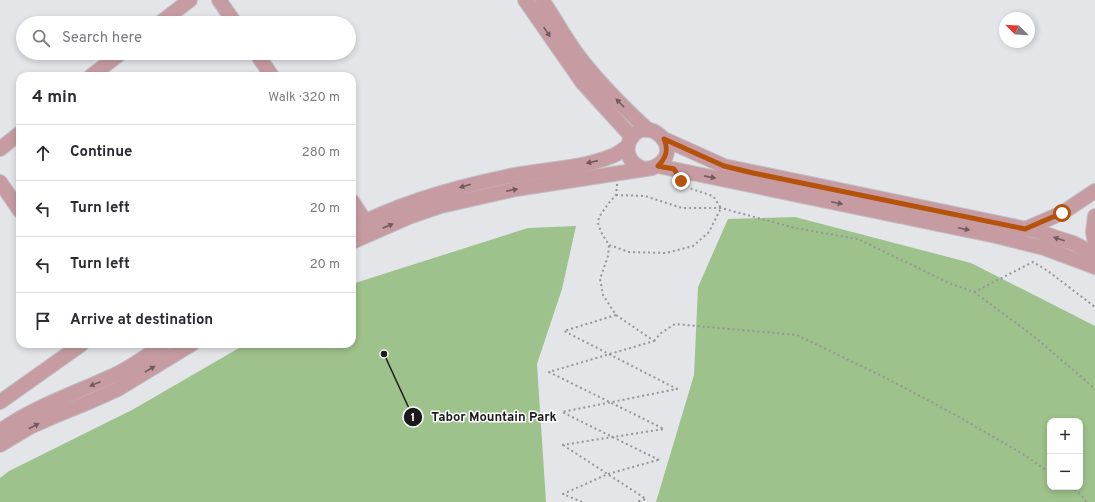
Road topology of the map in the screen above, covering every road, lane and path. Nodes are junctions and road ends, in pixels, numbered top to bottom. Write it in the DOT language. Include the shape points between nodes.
graph roads {
  1 [pos="190,0"];
  2 [pos="219,0"];
  3 [pos="525,0"];
  4 [pos="542,0"];
  5 [pos="169,16"];
  6 [pos="230,16"];
  7 [pos="112,60"];
  8 [pos="260,60"];
  9 [pos="96,72"];
  10 [pos="266,72"];
  11 [pos="648,130"];
  12 [pos="16,136"];
  13 [pos="664,139"];
  14 [pos="630,142"];
  15 [pos="0,149"];
  16 [pos="652,168"];
  17 [pos="674,169"];
  18 [pos="619,173"];
  19 [pos="0,182"];
  20 [pos="1095,191"];
  21 [pos="616,196"];
  22 [pos="16,205"];
  23 [pos="356,206"];
  24 [pos="721,208"];
  25 [pos="1095,216"];
  26 [pos="365,221"];
  27 [pos="356,226"];
  28 [pos="1025,229"];
  29 [pos="356,240"];
  30 [pos="1095,242"];
  31 [pos="609,245"];
  32 [pos="1095,254"];
  33 [pos="1095,267"];
  34 [pos="974,292"];
  35 [pos="1095,307"];
  36 [pos="616,315"];
  37 [pos="654,341"];
  38 [pos="76,348"];
  39 [pos="159,348"];
  40 [pos="185,348"];
  41 [pos="610,355"];
  42 [pos="1095,389"];
  43 [pos="0,402"];
  44 [pos="610,402"];
  45 [pos="0,431"];
  46 [pos="611,437"];
  47 [pos="0,446"];
  48 [pos="1047,471"];
  49 [pos="608,474"];
  50 [pos="1075,490"];
  51 [pos="582,502"];
  52 [pos="636,502"];
  53 [pos="1087,502"];
  1 -- 5 [label="street"];
  2 -- 6 [label="street"];
  3 -- 14 [label="street, one-way" via="582,82"];
  11 -- 4 [label="street, one-way" via="600,82 576,53"];
  7 -- 9 [label="street"];
  8 -- 10 [label="street"];
  11 -- 13 [label="street" via="658,133"];
  11 -- 14 [label="street" via="639,131"];
  12 -- 15 [label="street"];
  13 -- 16 [label="street" via="666,156"];
  13 -- 28 [label="street" via="724,166"];
  14 -- 16 [label="street" via="628,153 634,164"];
  14 -- 26 [label="street, one-way" via="614,156 594,162 506,176 469,185"];
  16 -- 17 [label="street"];
  16 -- 18 [label="street"];
  17 -- 24 [label="path" via="681,181 692,189 713,196"];
  17 -- 33 [label="street, one-way" via="1010,240 1044,248"];
  18 -- 21 [label="path"];
  29 -- 18 [label="street, one-way" via="441,206 516,189"];
  19 -- 22 [label="street"];
  20 -- 28 [label="street" via="1062,213"];
  21 -- 24 [label="path" via="645,196 682,208"];
  21 -- 31 [label="path" via="599,217 598,223"];
  23 -- 26 [label="street"];
  24 -- 31 [label="path" via="709,232 693,246 666,253 629,252"];
  24 -- 34 [label="path" via="795,228 858,239 949,283"];
  25 -- 30 [label="street"];
  26 -- 27 [label="street"];
  32 -- 28 [label="street, one-way" via="1073,243"];
  31 -- 36 [label="path" via="600,279 603,295"];
  34 -- 35 [label="path" via="1033,262"];
  34 -- 42 [label="path" via="1036,338"];
  36 -- 37 [label="path"];
  36 -- 41 [label="path" via="564,331"];
  37 -- 41 [label="path"];
  37 -- 48 [label="path" via="675,324 797,335 961,418"];
  38 -- 43 [label="street"];
  39 -- 45 [label="street, one-way" via="112,377 65,395"];
  47 -- 40 [label="street, one-way" via="36,424 118,389"];
  41 -- 44 [label="path" via="549,372"];
  41 -- 44 [label="path" via="677,389"];
  44 -- 46 [label="path" via="562,412"];
  44 -- 46 [label="path" via="664,429"];
  46 -- 49 [label="path" via="562,445"];
  46 -- 49 [label="path" via="659,460"];
  49 -- 51 [label="path" via="564,494"];
  49 -- 52 [label="path" via="646,499"];
  50 -- 53 [label="path"];
}
